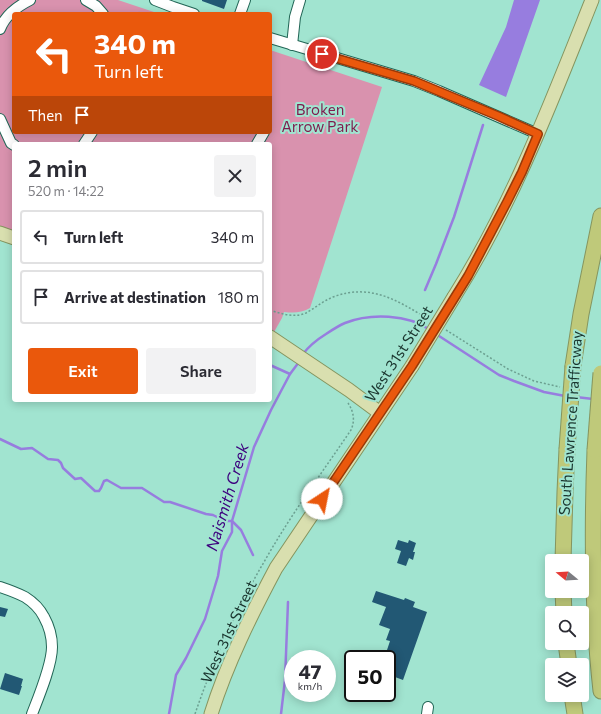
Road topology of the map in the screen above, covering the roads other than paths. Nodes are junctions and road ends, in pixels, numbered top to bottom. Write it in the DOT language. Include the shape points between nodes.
graph roads {
  1 [pos="30,0"];
  2 [pos="86,0"];
  3 [pos="155,0"];
  4 [pos="245,0"];
  5 [pos="300,0"];
  6 [pos="592,0"];
  7 [pos="174,4"];
  8 [pos="13,12"];
  9 [pos="101,12"];
  10 [pos="190,12"];
  11 [pos="241,12"];
  12 [pos="12,13"];
  13 [pos="0,29"];
  14 [pos="272,39"];
  15 [pos="292,45"];
  16 [pos="0,119"];
  17 [pos="538,134"];
  18 [pos="12,143"];
  19 [pos="601,216"];
  20 [pos="0,233"];
  21 [pos="12,237"];
  22 [pos="274,339"];
  23 [pos="601,373"];
  24 [pos="380,413"];
  25 [pos="563,554"];
  26 [pos="0,587"];
  27 [pos="601,691"];
  28 [pos="573,702"];
  29 [pos="32,714"];
  30 [pos="211,714"];
  31 [pos="575,714"];
  1 -- 8 [label="street"];
  2 -- 9 [label="street"];
  3 -- 7 [label="street"];
  4 -- 11 [label="street"];
  5 -- 15 [label="street"];
  6 -- 17 [label="main road, West 31st Street"];
  7 -- 10 [label="street"];
  12 -- 13 [label="street"];
  14 -- 15 [label="street"];
  15 -- 17 [label="street" via="414,81"];
  16 -- 18 [label="street"];
  17 -- 24 [label="main road, West 31st Street, bridge" via="522,172 480,254 412,366"];
  19 -- 25 [label="highway, South Lawrence Trafficway, bridge" via="572,366 564,492"];
  20 -- 21 [label="main road"];
  22 -- 24 [label="main road"];
  23 -- 27 [label="highway, South Lawrence Trafficway, bridge" via="593,518 596,643"];
  24 -- 30 [label="main road, West 31st Street" via="276,568 240,640"];
  26 -- 29 [label="street" via="16,592 35,605 48,625 51,636 51,658"];
  28 -- 31 [label="highway"];
}
